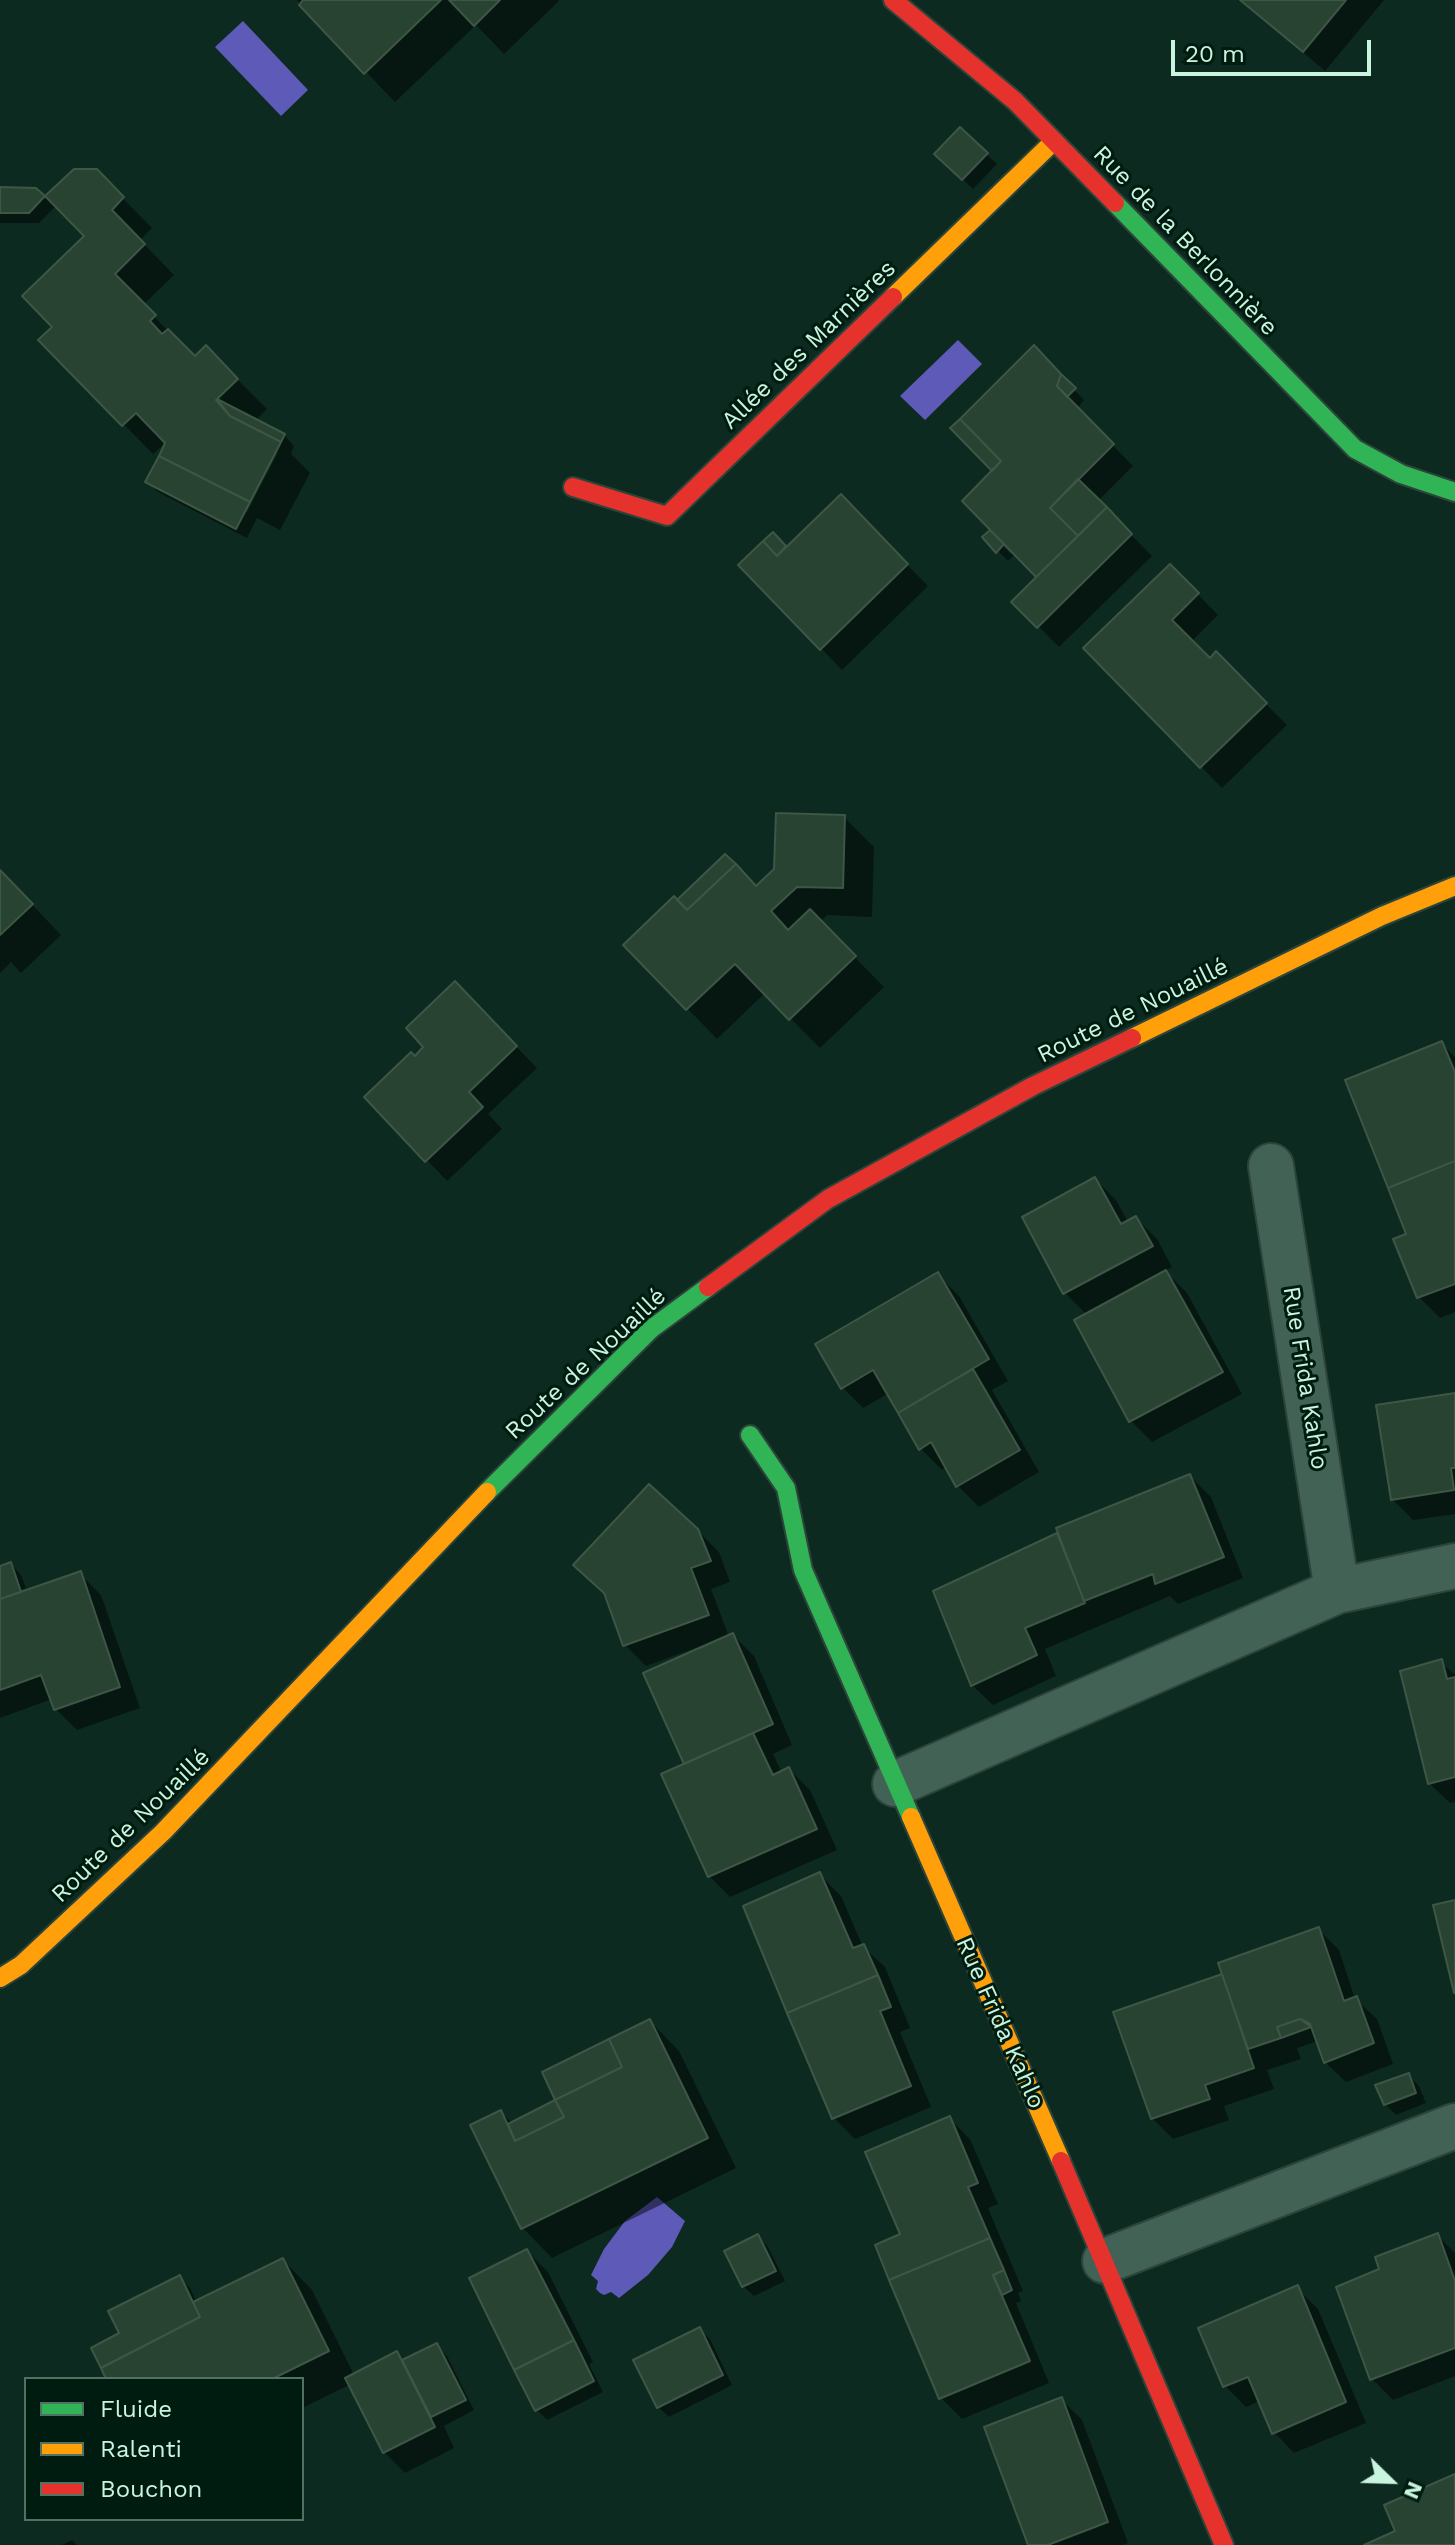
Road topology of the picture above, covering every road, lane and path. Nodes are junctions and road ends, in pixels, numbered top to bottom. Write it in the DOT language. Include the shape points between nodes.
graph roads {
  1 [pos="893,0"];
  2 [pos="1054,141"];
  3 [pos="573,487"];
  4 [pos="1455,492"];
  5 [pos="1455,886"];
  6 [pos="1271,1166"];
  7 [pos="750,1435"];
  8 [pos="1455,1566"];
  9 [pos="1337,1591"];
  10 [pos="895,1784"];
  11 [pos="0,1978"];
  12 [pos="1455,2126"];
  13 [pos="1105,2261"];
  14 [pos="1224,2545"];
  1 -- 2 [label="street, Rue de la Berlonnière" via="1015,101"];
  2 -- 3 [label="street, Allée des Marnières" via="667,516"];
  2 -- 4 [label="street, Rue de la Berlonnière" via="1355,449 1401,474"];
  5 -- 11 [label="street, Route de Nouaillé" via="1033,1086 896,1161 828,1199 651,1329 477,1502 163,1832 21,1965"];
  6 -- 9 [label="street, Rue Frida Kahlo"];
  7 -- 10 [label="street, Rue Frida Kahlo" via="786,1488 803,1570"];
  8 -- 9 [label="street"];
  9 -- 10 [label="street"];
  10 -- 13 [label="street, Rue Frida Kahlo"];
  12 -- 13 [label="street"];
  13 -- 14 [label="street, Rue Frida Kahlo"];
}
